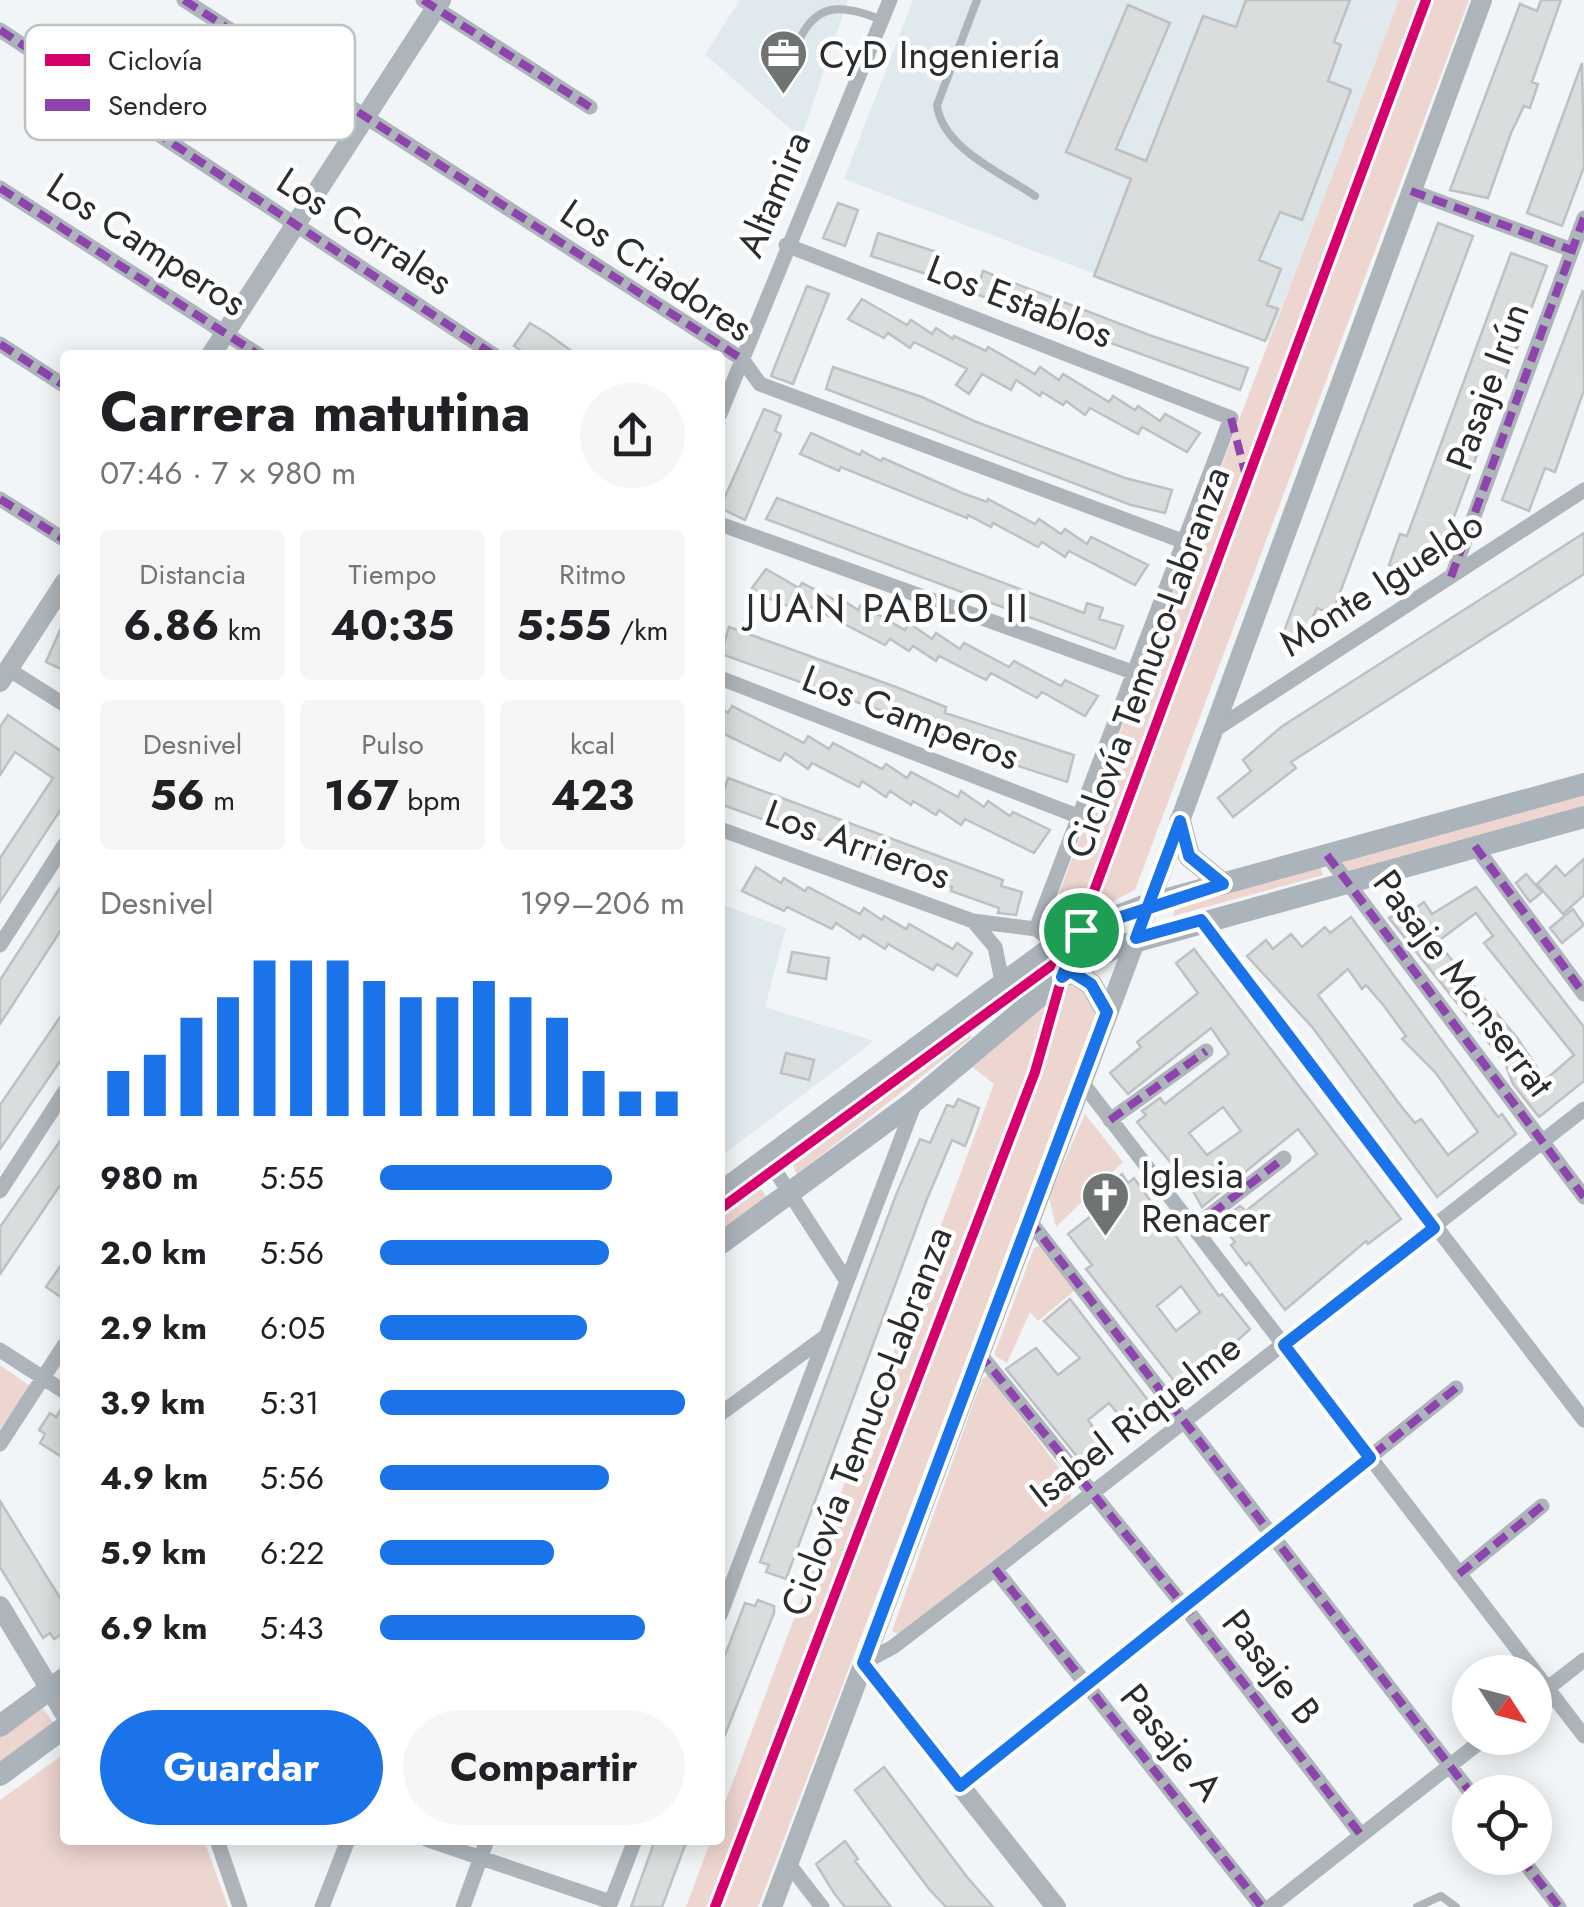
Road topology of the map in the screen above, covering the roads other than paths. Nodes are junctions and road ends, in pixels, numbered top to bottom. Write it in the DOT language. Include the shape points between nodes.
graph roads {
  1 [pos="184,0"];
  2 [pos="890,0"];
  3 [pos="976,0"];
  4 [pos="1482,0"];
  5 [pos="434,3"];
  6 [pos="830,5"];
  7 [pos="882,20"];
  8 [pos="223,25"];
  9 [pos="0,30"];
  10 [pos="25,46"];
  11 [pos="796,48"];
  12 [pos="590,106"];
  13 [pos="355,111"];
  14 [pos="365,117"];
  15 [pos="355,133"];
  16 [pos="167,140"];
  17 [pos="350,140"];
  18 [pos="0,188"];
  19 [pos="1411,191"];
  20 [pos="1036,196"];
  21 [pos="1584,218"];
  22 [pos="296,225"];
  23 [pos="786,245"];
  24 [pos="1572,250"];
  25 [pos="225,332"];
  26 [pos="0,344"];
  27 [pos="214,350"];
  28 [pos="252,350"];
  29 [pos="486,350"];
  30 [pos="742,359"];
  31 [pos="60,383"];
  32 [pos="725,402"];
  33 [pos="1584,490"];
  34 [pos="0,499"];
  35 [pos="725,526"];
  36 [pos="60,537"];
  37 [pos="1185,542"];
  38 [pos="1451,577"];
  39 [pos="60,589"];
  40 [pos="3,671"];
  41 [pos="1136,673"];
  42 [pos="725,680"];
  43 [pos="60,702"];
  44 [pos="1213,730"];
  45 [pos="1584,784"];
  46 [pos="1080,817"];
  47 [pos="1584,817"];
  48 [pos="1180,821"];
  49 [pos="725,831"];
  50 [pos="1475,846"];
  51 [pos="60,852"];
  52 [pos="1328,855"];
  53 [pos="1348,881"];
  54 [pos="1223,884"];
  55 [pos="1149,904"];
  56 [pos="973,920"];
  57 [pos="1201,920"];
  58 [pos="1046,936"];
  59 [pos="1136,938"];
  60 [pos="0,945"];
  61 [pos="1070,971"];
  62 [pos="1002,981"];
  63 [pos="1584,994"];
  64 [pos="1107,1012"];
  65 [pos="1206,1051"];
  66 [pos="1080,1081"];
  67 [pos="60,1099"];
  68 [pos="916,1100"];
  69 [pos="1584,1109"];
  70 [pos="1110,1120"];
  71 [pos="1542,1144"];
  72 [pos="767,1158"];
  73 [pos="1284,1158"];
  74 [pos="725,1188"];
  75 [pos="0,1192"];
  76 [pos="789,1193"];
  77 [pos="1584,1197"];
  78 [pos="1028,1220"];
  79 [pos="1193,1228"];
  80 [pos="1434,1228"];
  81 [pos="725,1240"];
  82 [pos="846,1280"];
  83 [pos="826,1336"];
  84 [pos="1284,1345"];
  85 [pos="0,1350"];
  86 [pos="60,1352"];
  87 [pos="978,1353"];
  88 [pos="43,1378"];
  89 [pos="1456,1388"];
  90 [pos="60,1389"];
  91 [pos="725,1410"];
  92 [pos="1186,1420"];
  93 [pos="1584,1420"];
  94 [pos="0,1444"];
  95 [pos="1370,1458"];
  96 [pos="1091,1495"];
  97 [pos="1542,1506"];
  98 [pos="1272,1536"];
  99 [pos="995,1569"];
  100 [pos="1459,1574"];
  101 [pos="725,1603"];
  102 [pos="0,1606"];
  103 [pos="1184,1606"];
  104 [pos="1514,1655"];
  105 [pos="1584,1660"];
  106 [pos="863,1663"];
  107 [pos="57,1684"];
  108 [pos="1085,1685"];
  109 [pos="1552,1685"];
  110 [pos="1552,1705"];
  111 [pos="0,1726"];
  112 [pos="60,1731"];
  113 [pos="1584,1736"];
  114 [pos="1464,1755"];
  115 [pos="1450,1766"];
  116 [pos="0,1774"];
  117 [pos="1457,1775"];
  118 [pos="960,1786"];
  119 [pos="1361,1835"];
  120 [pos="219,1845"];
  121 [pos="346,1845"];
  122 [pos="443,1845"];
  123 [pos="486,1845"];
  124 [pos="633,1845"];
  125 [pos="481,1858"];
  126 [pos="788,1863"];
  127 [pos="1534,1875"];
  128 [pos="610,1904"];
  129 [pos="240,1907"];
  130 [pos="322,1907"];
  131 [pos="463,1907"];
  132 [pos="772,1907"];
  133 [pos="822,1907"];
  134 [pos="1056,1907"];
  135 [pos="1262,1907"];
  136 [pos="1270,1907"];
  137 [pos="1417,1907"];
  138 [pos="1456,1907"];
  139 [pos="1559,1907"];
  1 -- 8 [label="street, Los Criadores"];
  2 -- 7 [label="street, Altamira"];
  3 -- 20 [label="lane" via="937,105 938,120 953,139"];
  4 -- 19 [label="street"];
  5 -- 12 [label="street"];
  5 -- 14 [label="street"];
  6 -- 7 [label="lane"];
  6 -- 11 [label="lane" via="805,28"];
  7 -- 23 [label="street, Altamira"];
  9 -- 10 [label="street, Los Corrales"];
  13 -- 14 [label="street, Los Criadores"];
  14 -- 15 [label="street"];
  14 -- 30 [label="street, Los Criadores"];
  16 -- 22 [label="street, Los Corrales"];
  17 -- 22 [label="street"];
  18 -- 25 [label="street, Los Camperos"];
  19 -- 24 [label="street"];
  19 -- 44 [label="street"];
  21 -- 24 [label="street, Pasaje Irún"];
  22 -- 25 [label="street"];
  22 -- 29 [label="street, Los Corrales"];
  23 -- 30 [label="street, Altamira"];
  23 -- 37 [label="street, Los Establos" via="1230,418"];
  24 -- 38 [label="street, Pasaje Irún"];
  25 -- 27 [label="street"];
  25 -- 28 [label="street, Los Camperos"];
  26 -- 31 [label="street"];
  30 -- 32 [label="street, Altamira"];
  30 -- 37 [label="street, Los Criadores" via="754,380 794,400"];
  33 -- 38 [label="street, Monte Igueldo"];
  34 -- 36 [label="street"];
  35 -- 41 [label="street"];
  37 -- 41 [label="street"];
  38 -- 44 [label="street, Monte Igueldo"];
  39 -- 40 [label="street"];
  40 -- 43 [label="street"];
  41 -- 46 [label="street"];
  42 -- 46 [label="street, Los Camperos"];
  44 -- 48 [label="street"];
  45 -- 52 [label="main road"];
  46 -- 58 [label="street"];
  47 -- 50 [label="main road"];
  48 -- 54 [label="main road" via="1189,856"];
  48 -- 55 [label="street"];
  49 -- 56 [label="street, Los Arrieros"];
  50 -- 53 [label="main road"];
  50 -- 63 [label="street"];
  51 -- 60 [label="street"];
  52 -- 53 [label="street, Pasaje Monserrat"];
  52 -- 54 [label="main road"];
  53 -- 57 [label="main road"];
  53 -- 71 [label="street, Pasaje Monserrat"];
  54 -- 55 [label="main road"];
  55 -- 58 [label="main road"];
  55 -- 59 [label="street"];
  56 -- 58 [label="street, Los Arrieros"];
  56 -- 62 [label="street, Los Arrieros" via="995,948"];
  57 -- 59 [label="main road"];
  57 -- 80 [label="street"];
  58 -- 62 [label="main road"];
  59 -- 61 [label="main road"];
  59 -- 64 [label="street"];
  61 -- 64 [label="main road" via="1091,984"];
  61 -- 68 [label="main road"];
  62 -- 72 [label="main road"];
  64 -- 66 [label="street"];
  65 -- 70 [label="street"];
  66 -- 70 [label="street"];
  66 -- 78 [label="street"];
  67 -- 75 [label="street"];
  68 -- 76 [label="main road"];
  68 -- 82 [label="street"];
  69 -- 71 [label="street, Isabel Riquelme"];
  70 -- 79 [label="street"];
  71 -- 77 [label="street, Pasaje Monserrat"];
  71 -- 80 [label="street, Isabel Riquelme"];
  72 -- 74 [label="main road"];
  72 -- 76 [label="street"];
  73 -- 79 [label="street"];
  76 -- 81 [label="main road"];
  76 -- 82 [label="street"];
  78 -- 87 [label="street"];
  78 -- 92 [label="street"];
  79 -- 84 [label="street"];
  80 -- 84 [label="street, Isabel Riquelme"];
  80 -- 93 [label="street"];
  82 -- 83 [label="street"];
  83 -- 91 [label="street"];
  83 -- 101 [label="street"];
  84 -- 92 [label="street, Isabel Riquelme"];
  84 -- 95 [label="street"];
  85 -- 88 [label="street"];
  86 -- 88 [label="street"];
  87 -- 96 [label="street, Pasaje B"];
  87 -- 106 [label="street"];
  88 -- 90 [label="street"];
  88 -- 94 [label="street"];
  89 -- 95 [label="street"];
  92 -- 96 [label="street, Isabel Riquelme"];
  92 -- 98 [label="street"];
  95 -- 98 [label="street"];
  95 -- 100 [label="street"];
  96 -- 99 [label="street, Isabel Riquelme"];
  96 -- 103 [label="street, Pasaje B"];
  97 -- 100 [label="street"];
  98 -- 103 [label="street"];
  98 -- 115 [label="street"];
  99 -- 106 [label="street, Isabel Riquelme"];
  99 -- 108 [label="street, Pasaje A"];
  100 -- 104 [label="street"];
  102 -- 107 [label="street"];
  103 -- 108 [label="street"];
  103 -- 119 [label="street, Pasaje B"];
  105 -- 109 [label="street"];
  106 -- 118 [label="street"];
  106 -- 126 [label="street"];
  107 -- 111 [label="main road"];
  108 -- 118 [label="street"];
  108 -- 135 [label="street, Pasaje A"];
  110 -- 113 [label="street"];
  112 -- 116 [label="main road"];
  114 -- 115 [label="street"];
  115 -- 117 [label="street"];
  115 -- 119 [label="street"];
  118 -- 134 [label="street"];
  119 -- 136 [label="street"];
  120 -- 129 [label="street"];
  121 -- 130 [label="street"];
  122 -- 125 [label="street"];
  123 -- 125 [label="street"];
  124 -- 128 [label="street"];
  125 -- 128 [label="street"];
  125 -- 131 [label="street"];
  126 -- 132 [label="street"];
  126 -- 133 [label="street"];
  127 -- 139 [label="street"];
  137 -- 138 [label="lane" via="1441,1896"];
}
